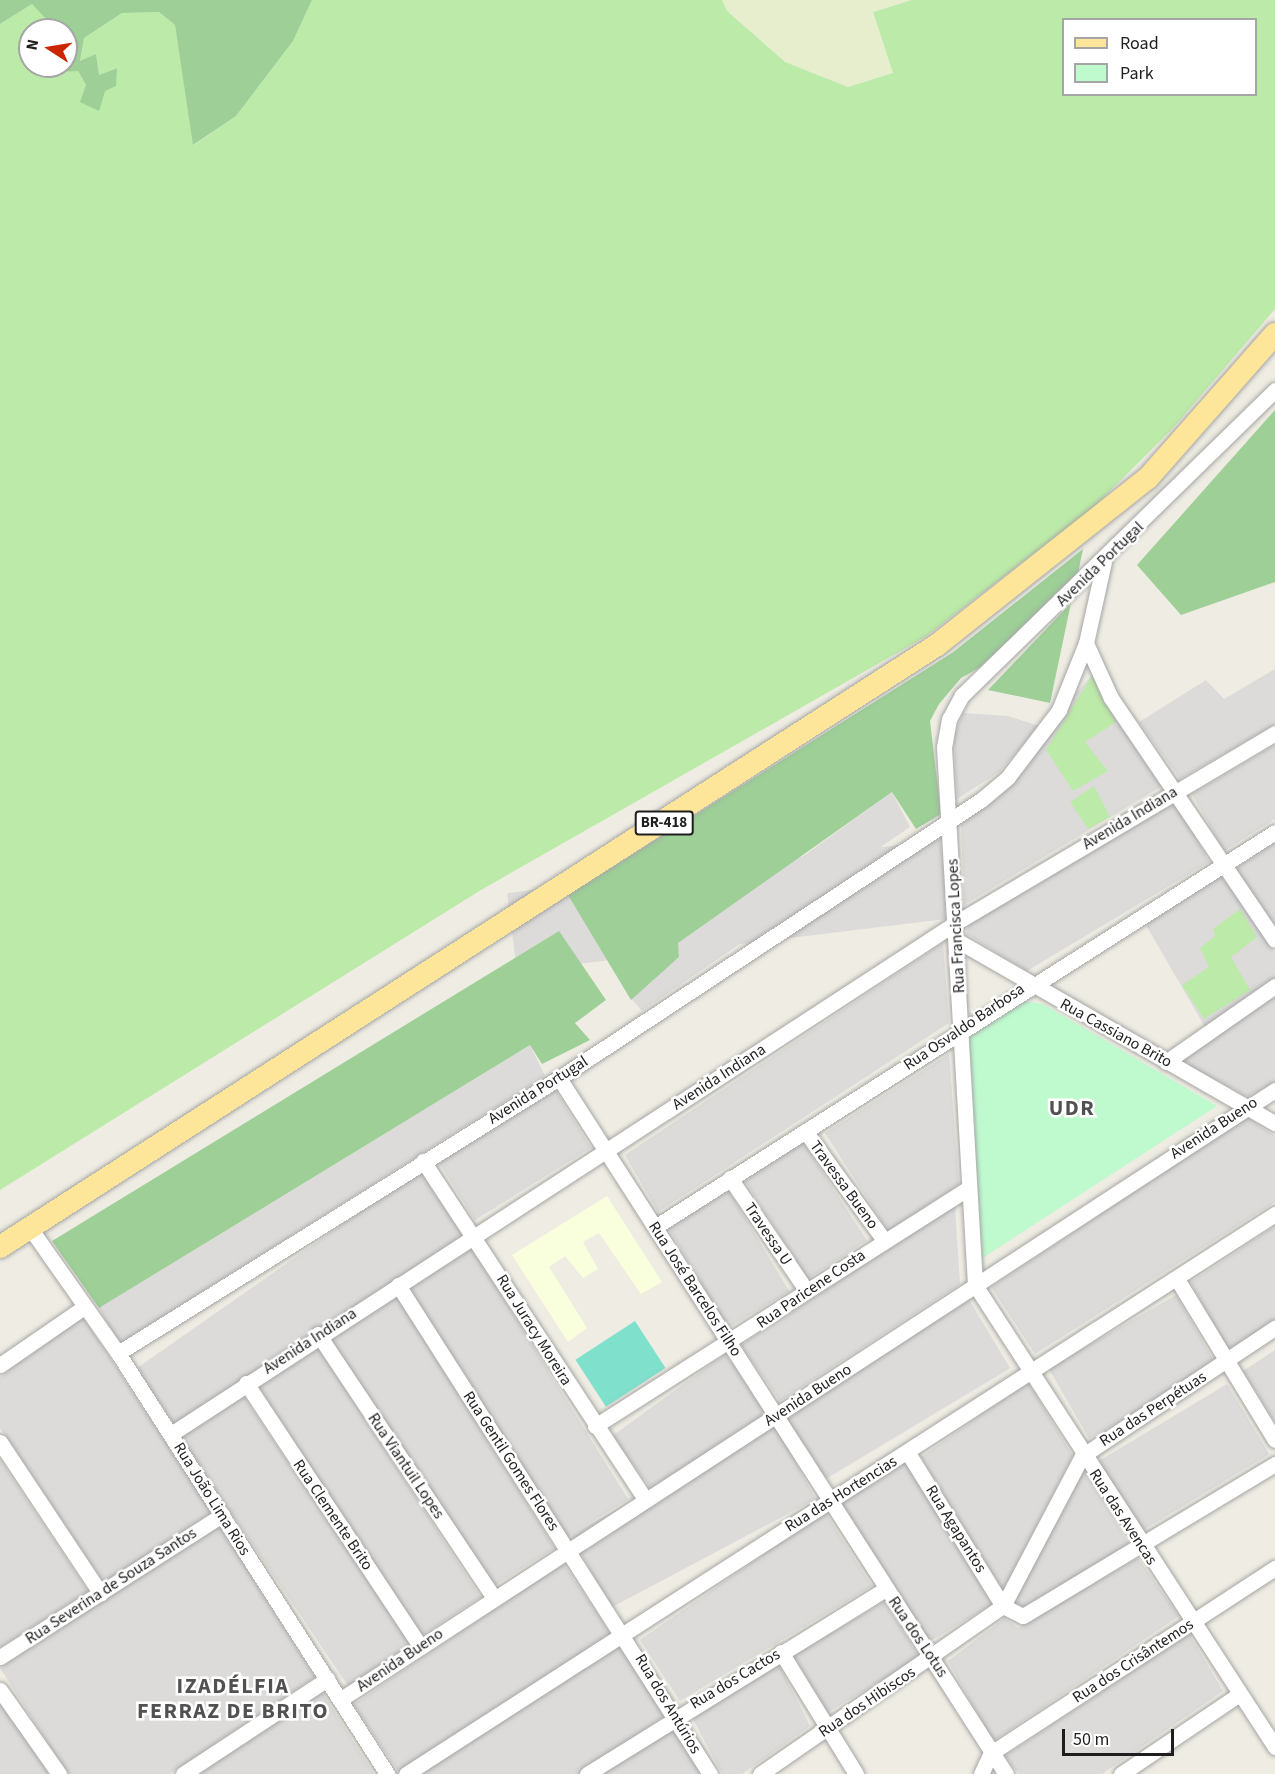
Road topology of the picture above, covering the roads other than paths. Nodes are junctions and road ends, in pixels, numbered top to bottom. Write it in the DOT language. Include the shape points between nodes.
graph roads {
  1 [pos="1275,333"];
  2 [pos="1275,390"];
  3 [pos="1104,562"];
  4 [pos="1086,643"];
  5 [pos="1275,733"];
  6 [pos="944,747"];
  7 [pos="1175,791"];
  8 [pos="950,816"];
  9 [pos="1275,832"];
  10 [pos="1222,864"];
  11 [pos="957,922"];
  12 [pos="1275,940"];
  13 [pos="958,941"];
  14 [pos="1029,984"];
  15 [pos="1275,986"];
  16 [pos="960,1031"];
  17 [pos="1166,1062"];
  18 [pos="559,1078"];
  19 [pos="1275,1090"];
  20 [pos="1249,1105"];
  21 [pos="1275,1123"];
  22 [pos="804,1131"];
  23 [pos="606,1150"];
  24 [pos="423,1161"];
  25 [pos="730,1178"];
  26 [pos="966,1190"];
  27 [pos="1275,1214"];
  28 [pos="655,1227"];
  29 [pos="30,1228"];
  30 [pos="474,1237"];
  31 [pos="884,1240"];
  32 [pos="0,1247"];
  33 [pos="1177,1279"];
  34 [pos="398,1285"];
  35 [pos="975,1285"];
  36 [pos="806,1290"];
  37 [pos="84,1307"];
  38 [pos="1275,1328"];
  39 [pos="318,1334"];
  40 [pos="729,1344"];
  41 [pos="118,1353"];
  42 [pos="1225,1361"];
  43 [pos="0,1365"];
  44 [pos="1030,1372"];
  45 [pos="246,1383"];
  46 [pos="778,1414"];
  47 [pos="595,1426"];
  48 [pos="171,1434"];
  49 [pos="1275,1440"];
  50 [pos="0,1442"];
  51 [pos="908,1453"];
  52 [pos="1082,1456"];
  53 [pos="1275,1464"];
  54 [pos="645,1499"];
  55 [pos="827,1501"];
  56 [pos="222,1515"];
  57 [pos="1140,1546"];
  58 [pos="567,1549"];
  59 [pos="1275,1568"];
  60 [pos="885,1589"];
  61 [pos="101,1594"];
  62 [pos="494,1598"];
  63 [pos="1003,1606"];
  64 [pos="1194,1621"];
  65 [pos="626,1635"];
  66 [pos="420,1646"];
  67 [pos="781,1652"];
  68 [pos="0,1657"];
  69 [pos="934,1658"];
  70 [pos="327,1679"];
  71 [pos="0,1690"];
  72 [pos="1238,1695"];
  73 [pos="341,1700"];
  74 [pos="677,1714"];
  75 [pos="828,1727"];
  76 [pos="1275,1747"];
  77 [pos="991,1754"];
  78 [pos="59,1774"];
  79 [pos="183,1774"];
  80 [pos="387,1774"];
  81 [pos="406,1774"];
  82 [pos="587,1774"];
  83 [pos="710,1774"];
  84 [pos="760,1774"];
  85 [pos="856,1774"];
  86 [pos="981,1774"];
  87 [pos="1006,1774"];
  88 [pos="1121,1774"];
  1 -- 29 [label="main road, BR-418" via="1149,478 937,645"];
  2 -- 3 [label="street, Avenida Portugal"];
  3 -- 4 [label="street, Avenida Portugal"];
  3 -- 6 [label="street, Avenida Portugal" via="962,695 949,719"];
  4 -- 7 [label="street" via="1111,698"];
  4 -- 8 [label="street, Avenida Portugal" via="1059,710 1035,747 990,792"];
  5 -- 7 [label="street, Avenida Indiana"];
  6 -- 8 [label="street, Rua Francisca Lopes"];
  7 -- 10 [label="street"];
  7 -- 11 [label="street, Avenida Indiana"];
  8 -- 11 [label="street, Rua Francisca Lopes"];
  8 -- 18 [label="street, Avenida Portugal"];
  9 -- 10 [label="street, Rua Osvaldo Barbosa"];
  10 -- 12 [label="street"];
  10 -- 14 [label="street, Rua Osvaldo Barbosa"];
  11 -- 13 [label="street, Rua Francisca Lopes"];
  11 -- 23 [label="street, Avenida Indiana"];
  13 -- 14 [label="street, Rua Cassiano Brito"];
  13 -- 16 [label="street, Rua Francisca Lopes"];
  14 -- 16 [label="street, Rua Osvaldo Barbosa"];
  14 -- 17 [label="street, Rua Cassiano Brito"];
  15 -- 17 [label="street"];
  16 -- 22 [label="street, Rua Osvaldo Barbosa"];
  16 -- 26 [label="street, Rua Francisca Lopes"];
  17 -- 20 [label="street, Rua Cassiano Brito"];
  18 -- 23 [label="street, Rua José Barcelos Filho"];
  18 -- 24 [label="street, Avenida Portugal"];
  19 -- 20 [label="street, Avenida Bueno"];
  20 -- 21 [label="street, Rua Cassiano Brito"];
  20 -- 35 [label="street, Avenida Bueno"];
  22 -- 25 [label="street, Rua Osvaldo Barbosa"];
  22 -- 31 [label="street, Travessa Bueno"];
  23 -- 28 [label="street, Rua José Barcelos Filho"];
  23 -- 30 [label="street, Avenida Indiana"];
  24 -- 30 [label="street, Rua Juracy Moreira"];
  24 -- 41 [label="street, Avenida Portugal"];
  25 -- 28 [label="street, Rua Osvaldo Barbosa"];
  25 -- 36 [label="street, Travessa U"];
  26 -- 31 [label="street, Rua Paricene Costa"];
  26 -- 35 [label="street, Rua Francisca Lopes"];
  27 -- 33 [label="street, Rua das Hortencias"];
  28 -- 40 [label="street, Rua José Barcelos Filho"];
  29 -- 32 [label="main road, BR-418"];
  29 -- 37 [label="street, Rua João Lima Rios"];
  30 -- 34 [label="street, Avenida Indiana"];
  30 -- 47 [label="street, Rua Juracy Moreira"];
  31 -- 36 [label="street, Rua Paricene Costa"];
  33 -- 42 [label="street"];
  33 -- 44 [label="street, Rua das Hortencias"];
  34 -- 39 [label="street, Avenida Indiana"];
  34 -- 58 [label="street, Rua Gentil Gomes Flores"];
  35 -- 44 [label="street, Rua das Avencas"];
  35 -- 46 [label="street, Avenida Bueno"];
  36 -- 40 [label="street, Rua Paricene Costa"];
  37 -- 41 [label="street, Rua João Lima Rios"];
  37 -- 43 [label="street"];
  38 -- 42 [label="street, Rua das Perpétuas"];
  39 -- 45 [label="street, Avenida Indiana"];
  39 -- 62 [label="street, Rua Viantuil Lopes"];
  40 -- 46 [label="street, Rua José Barcelos Filho"];
  40 -- 47 [label="street, Rua Paricene Costa"];
  41 -- 48 [label="street, Rua João Lima Rios"];
  42 -- 49 [label="street"];
  42 -- 52 [label="street, Rua das Perpétuas"];
  44 -- 51 [label="street, Rua das Hortencias"];
  44 -- 52 [label="street, Rua das Avencas"];
  45 -- 48 [label="street, Avenida Indiana"];
  45 -- 66 [label="street, Rua Clemente Brito"];
  46 -- 54 [label="street, Avenida Bueno"];
  46 -- 55 [label="street, Rua José Barcelos Filho"];
  47 -- 54 [label="street, Rua Juracy Moreira"];
  48 -- 56 [label="street, Rua João Lima Rios"];
  50 -- 61 [label="street"];
  51 -- 55 [label="street, Rua das Hortencias"];
  51 -- 63 [label="street, Rua Agapantos"];
  52 -- 57 [label="street, Rua das Avencas"];
  52 -- 63 [label="street, Rua das Perpétuas"];
  53 -- 57 [label="street"];
  54 -- 58 [label="street, Avenida Bueno"];
  55 -- 60 [label="street, Rua dos Lotus"];
  55 -- 65 [label="street, Rua das Hortencias"];
  56 -- 61 [label="street, Rua Severina de Souza Santos"];
  56 -- 70 [label="street, Rua João Lima Rios"];
  57 -- 63 [label="street" via="1032,1613 1023,1616"];
  57 -- 64 [label="street, Rua das Avencas"];
  58 -- 62 [label="street, Avenida Bueno"];
  58 -- 65 [label="street, Rua Gentil Gomes Flores"];
  59 -- 64 [label="street, Rua dos Crisântemos"];
  60 -- 67 [label="street, Rua dos Cactos"];
  60 -- 69 [label="street, Rua dos Lotus"];
  61 -- 68 [label="street, Rua Severina de Souza Santos"];
  62 -- 66 [label="street, Avenida Bueno"];
  63 -- 69 [label="street, Rua dos Hibiscos"];
  64 -- 72 [label="street, Rua das Avencas"];
  64 -- 77 [label="street, Rua dos Crisântemos"];
  65 -- 74 [label="street, Rua dos Antúrios"];
  65 -- 81 [label="street, Rua das Hortencias"];
  66 -- 73 [label="street, Avenida Bueno"];
  67 -- 74 [label="street, Rua dos Cactos"];
  67 -- 75 [label="street"];
  69 -- 75 [label="street, Rua dos Hibiscos"];
  69 -- 77 [label="street, Rua dos Lotus"];
  70 -- 73 [label="street, Rua João Lima Rios"];
  70 -- 79 [label="street"];
  71 -- 78 [label="street"];
  72 -- 76 [label="street, Rua das Avencas"];
  72 -- 88 [label="street"];
  73 -- 80 [label="street, Rua João Lima Rios"];
  74 -- 82 [label="street, Rua dos Cactos"];
  74 -- 83 [label="street, Rua dos Antúrios"];
  75 -- 84 [label="street, Rua dos Hibiscos"];
  75 -- 85 [label="street"];
  77 -- 86 [label="street"];
  77 -- 87 [label="street, Rua dos Lotus"];
}
